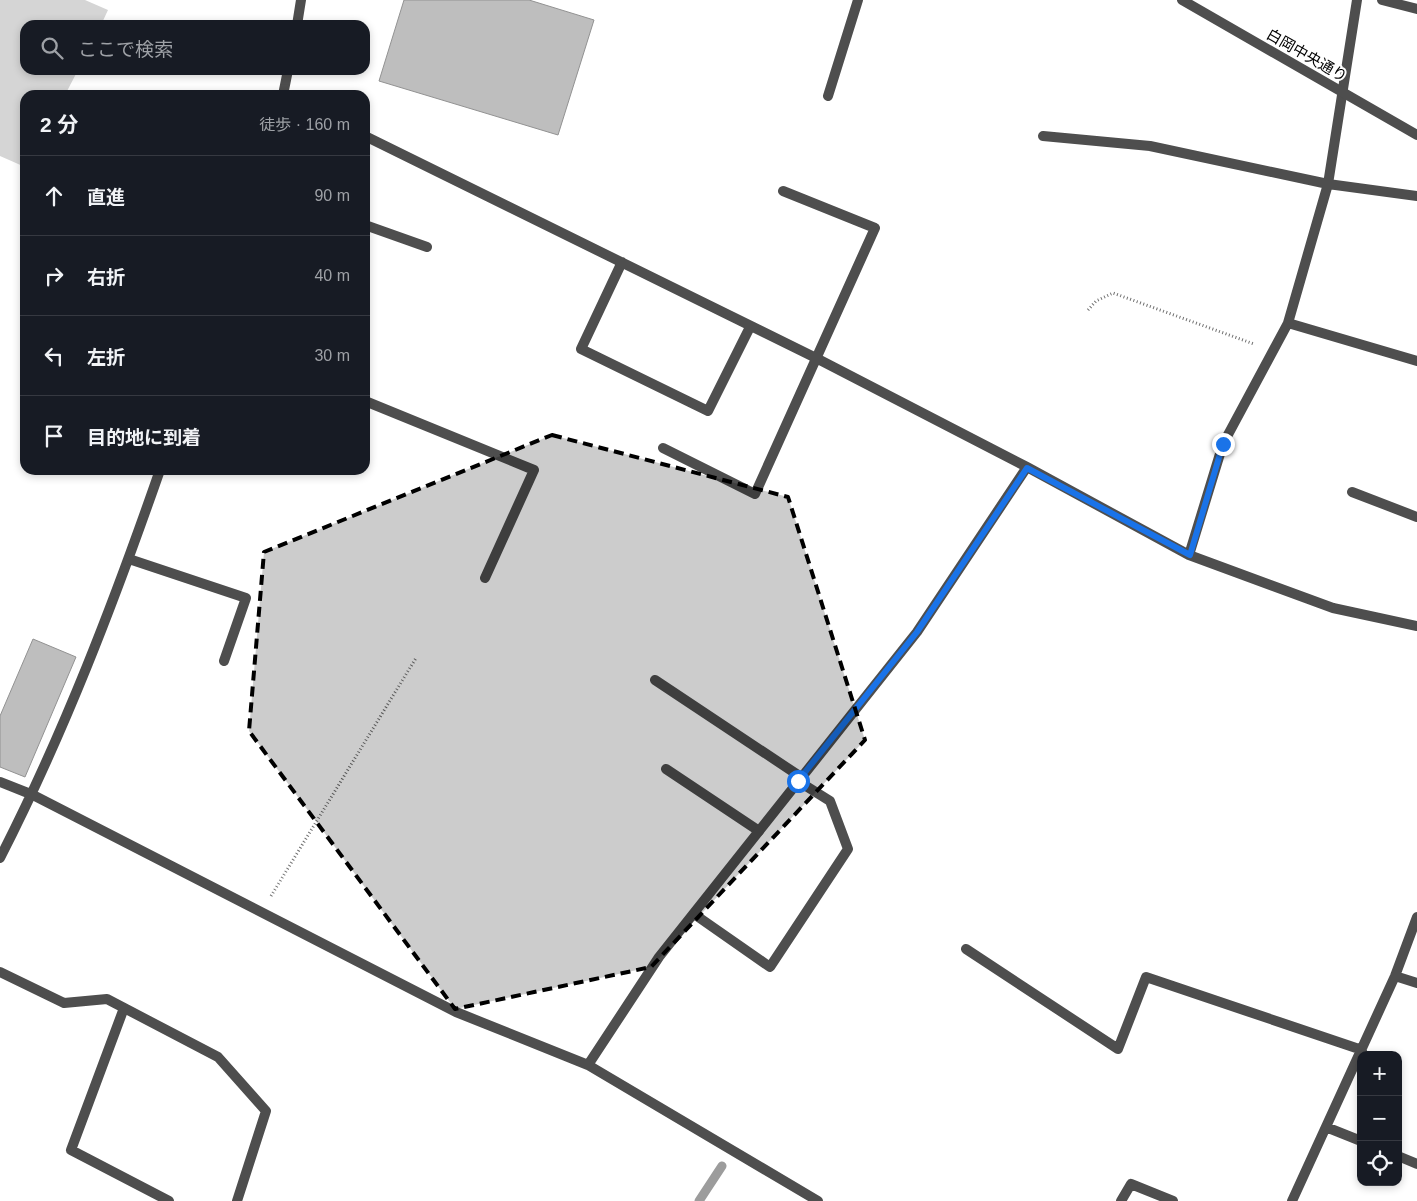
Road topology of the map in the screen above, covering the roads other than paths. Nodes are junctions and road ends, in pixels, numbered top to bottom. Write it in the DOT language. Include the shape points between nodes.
graph roads {
  1 [pos="302,0"];
  2 [pos="858,0"];
  3 [pos="1182,0"];
  4 [pos="1357,0"];
  5 [pos="1382,0"];
  6 [pos="1417,9"];
  7 [pos="298,20"];
  8 [pos="287,75"];
  9 [pos="284,90"];
  10 [pos="1342,92"];
  11 [pos="828,96"];
  12 [pos="1417,135"];
  13 [pos="1043,136"];
  14 [pos="370,138"];
  15 [pos="1328,184"];
  16 [pos="783,191"];
  17 [pos="1417,196"];
  18 [pos="370,227"];
  19 [pos="427,247"];
  20 [pos="622,262"];
  21 [pos="1288,324"];
  22 [pos="750,327"];
  23 [pos="816,358"];
  24 [pos="1417,361"];
  25 [pos="370,403"];
  26 [pos="663,448"];
  27 [pos="1027,468"];
  28 [pos="158,475"];
  29 [pos="1352,492"];
  30 [pos="1417,517"];
  31 [pos="1190,555"];
  32 [pos="129,559"];
  33 [pos="485,578"];
  34 [pos="1417,626"];
  35 [pos="224,662"];
  36 [pos="655,680"];
  37 [pos="666,769"];
  38 [pos="799,779"];
  39 [pos="0,782"];
  40 [pos="33,795"];
  41 [pos="759,831"];
  42 [pos="0,858"];
  43 [pos="694,914"];
  44 [pos="1417,917"];
  45 [pos="966,949"];
  46 [pos="0,972"];
  47 [pos="1395,976"];
  48 [pos="1417,983"];
  49 [pos="124,1008"];
  50 [pos="1362,1050"];
  51 [pos="588,1065"];
  52 [pos="1326,1127"];
  53 [pos="1357,1139"];
  54 [pos="1402,1158"];
  55 [pos="1417,1164"];
  56 [pos="169,1201"];
  57 [pos="237,1201"];
  58 [pos="818,1201"];
  59 [pos="1121,1201"];
  60 [pos="1173,1201"];
  61 [pos="1292,1201"];
  1 -- 7 [label="street"];
  2 -- 11 [label="street"];
  3 -- 10 [label="street, 白岡中央通り"];
  4 -- 10 [label="street"];
  5 -- 6 [label="street"];
  8 -- 9 [label="street"];
  10 -- 12 [label="street, 白岡中央通り"];
  10 -- 15 [label="street"];
  13 -- 15 [label="street" via="1150,146"];
  14 -- 20 [label="street"];
  15 -- 17 [label="street"];
  15 -- 21 [label="street"];
  16 -- 23 [label="street" via="875,228"];
  18 -- 19 [label="street"];
  20 -- 22 [label="street"];
  20 -- 22 [label="street" via="580,349 708,411"];
  21 -- 24 [label="street"];
  21 -- 31 [label="street" via="1223,444"];
  22 -- 23 [label="street"];
  23 -- 26 [label="street" via="755,494"];
  23 -- 27 [label="street"];
  25 -- 33 [label="street" via="534,470"];
  27 -- 31 [label="street"];
  27 -- 38 [label="street" via="917,632"];
  28 -- 32 [label="street"];
  29 -- 30 [label="street"];
  31 -- 34 [label="street" via="1333,608"];
  32 -- 35 [label="street" via="246,598"];
  32 -- 40 [label="street"];
  36 -- 38 [label="street"];
  37 -- 41 [label="street"];
  38 -- 41 [label="street"];
  38 -- 43 [label="street" via="830,801 848,849 770,967"];
  39 -- 40 [label="street"];
  40 -- 42 [label="street"];
  40 -- 51 [label="street" via="456,1012"];
  41 -- 43 [label="street"];
  43 -- 51 [label="street" via="659,957"];
  44 -- 47 [label="street"];
  45 -- 50 [label="street" via="1118,1049 1146,977"];
  46 -- 49 [label="street" via="64,1004 107,1000"];
  47 -- 48 [label="street"];
  47 -- 50 [label="street"];
  49 -- 56 [label="street" via="71,1150"];
  49 -- 57 [label="street" via="218,1057 266,1111"];
  50 -- 52 [label="street"];
  51 -- 58 [label="street"];
  52 -- 53 [label="street"];
  52 -- 61 [label="street"];
  54 -- 55 [label="street"];
  59 -- 60 [label="street" via="1131,1184"];
}
